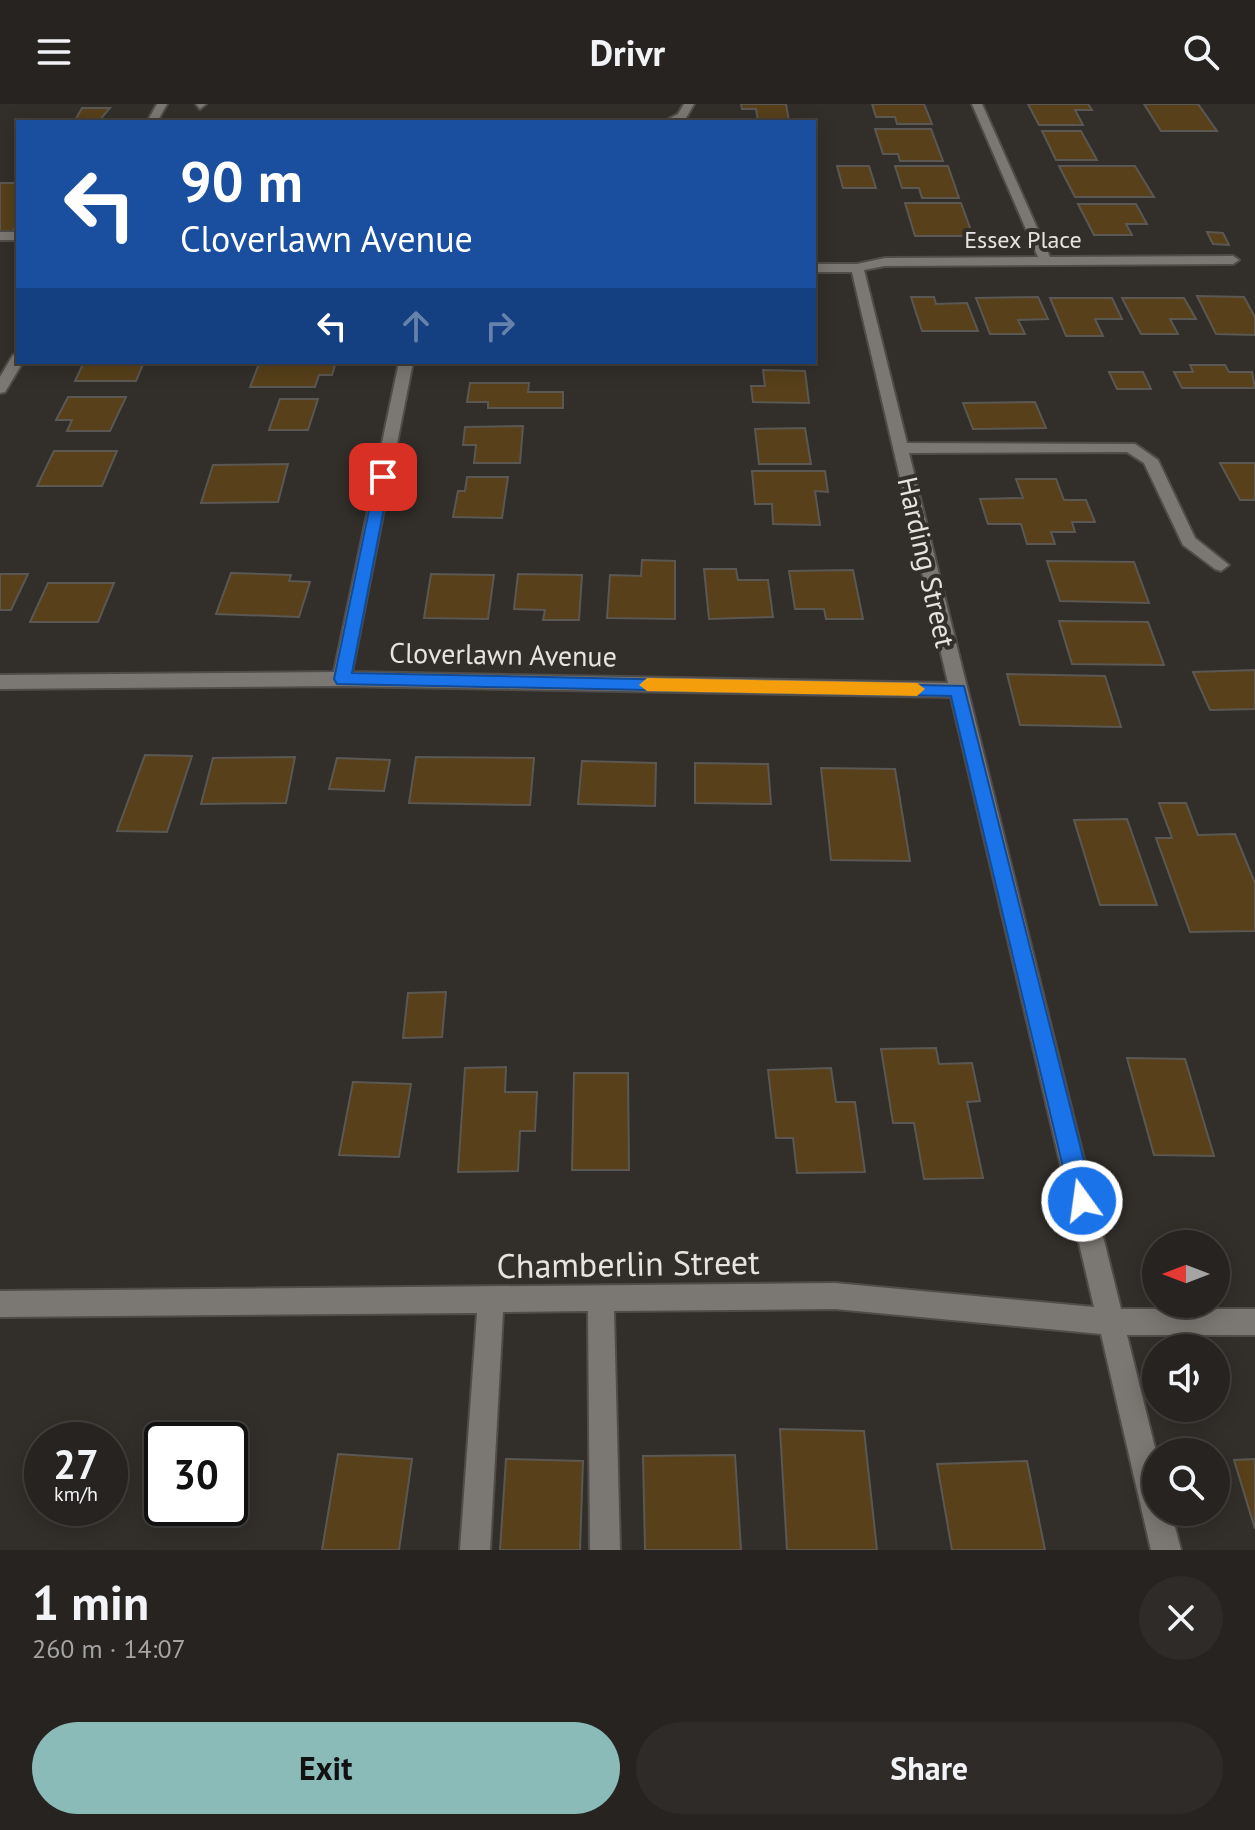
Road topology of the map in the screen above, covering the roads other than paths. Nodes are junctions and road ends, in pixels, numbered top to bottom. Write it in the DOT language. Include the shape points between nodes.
graph roads {
  1 [pos="689,104"];
  2 [pos="977,104"];
  3 [pos="673,120"];
  4 [pos="1045,260"];
  5 [pos="1233,260"];
  6 [pos="816,268"];
  7 [pos="857,268"];
  8 [pos="16,361"];
  9 [pos="406,364"];
  10 [pos="0,389"];
  11 [pos="900,448"];
  12 [pos="1221,565"];
  13 [pos="342,679"];
  14 [pos="0,682"];
  15 [pos="958,690"];
  16 [pos="601,1299"];
  17 [pos="491,1300"];
  18 [pos="0,1304"];
  19 [pos="1111,1322"];
  20 [pos="1255,1322"];
  21 [pos="1142,1452"];
  22 [pos="1160,1526"];
  23 [pos="475,1550"];
  24 [pos="605,1550"];
  25 [pos="1166,1550"];
  1 -- 3 [label="street"];
  2 -- 4 [label="street"];
  4 -- 5 [label="street, Essex Place"];
  4 -- 7 [label="street, Essex Place" via="885,262"];
  6 -- 7 [label="street, Essex Place"];
  7 -- 11 [label="street, Harding Street"];
  8 -- 10 [label="street"];
  9 -- 13 [label="street"];
  11 -- 12 [label="street" via="1130,447 1150,460 1189,541"];
  11 -- 15 [label="street, Harding Street"];
  13 -- 14 [label="street, Cloverlawn Avenue"];
  13 -- 15 [label="street, Cloverlawn Avenue"];
  15 -- 19 [label="street, Harding Street"];
  16 -- 17 [label="street, Chamberlin Street"];
  16 -- 19 [label="street, Chamberlin Street" via="835,1296"];
  16 -- 24 [label="street"];
  17 -- 18 [label="street, Chamberlin Street"];
  17 -- 23 [label="street"];
  19 -- 20 [label="street, Chamberlin Street"];
  19 -- 21 [label="street, Harding Street"];
  22 -- 25 [label="street, Harding Street"];
}
